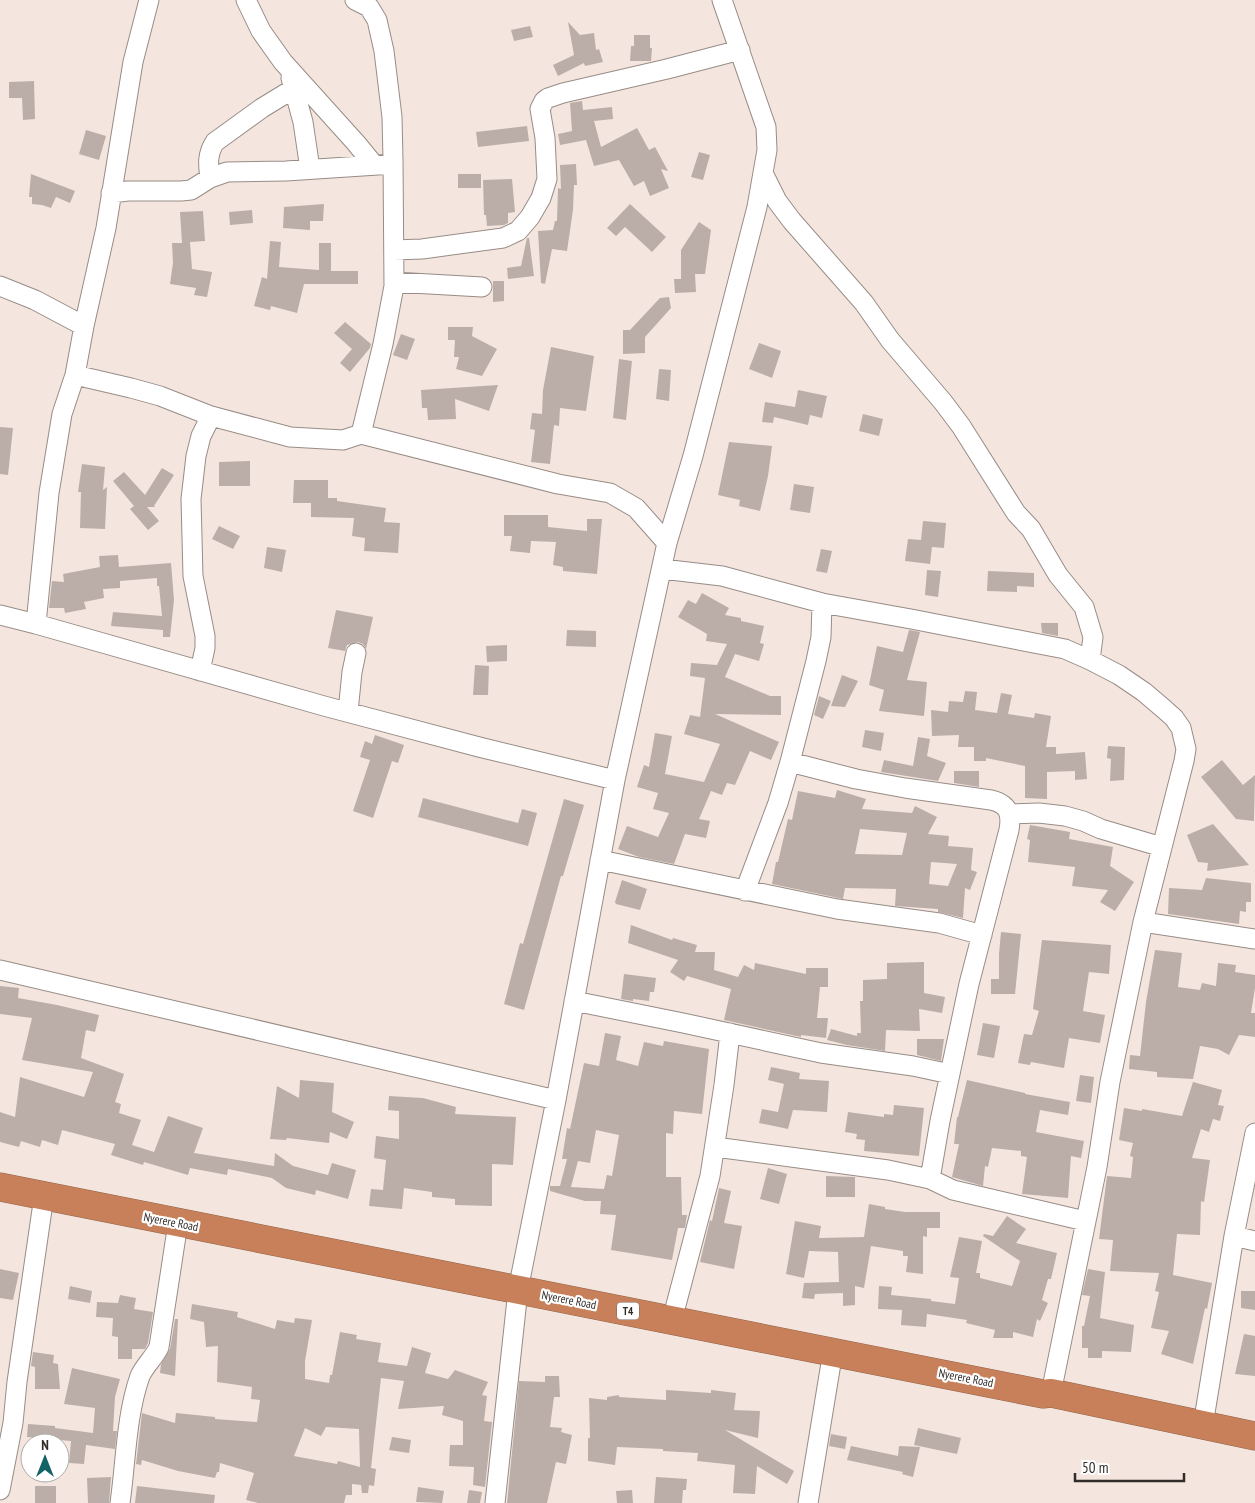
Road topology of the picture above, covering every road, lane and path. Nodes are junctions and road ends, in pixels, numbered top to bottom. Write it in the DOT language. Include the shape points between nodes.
graph roads {
  1 [pos="149,0"];
  2 [pos="246,0"];
  3 [pos="355,0"];
  4 [pos="722,0"];
  5 [pos="740,50"];
  6 [pos="290,69"];
  7 [pos="293,89"];
  8 [pos="393,164"];
  9 [pos="374,165"];
  10 [pos="310,170"];
  11 [pos="764,175"];
  12 [pos="210,178"];
  13 [pos="112,193"];
  14 [pos="394,250"];
  15 [pos="394,282"];
  16 [pos="0,286"];
  17 [pos="482,287"];
  18 [pos="84,326"];
  19 [pos="75,375"];
  20 [pos="211,416"];
  21 [pos="361,434"];
  22 [pos="667,544"];
  23 [pos="662,569"];
  24 [pos="822,603"];
  25 [pos="0,615"];
  26 [pos="36,624"];
  27 [pos="356,653"];
  28 [pos="1090,660"];
  29 [pos="200,671"];
  30 [pos="348,712"];
  31 [pos="790,762"];
  32 [pos="615,780"];
  33 [pos="1010,814"];
  34 [pos="1162,847"];
  35 [pos="600,860"];
  36 [pos="744,891"];
  37 [pos="1143,922"];
  38 [pos="982,935"];
  39 [pos="1255,939"];
  40 [pos="0,970"];
  41 [pos="574,1001"];
  42 [pos="730,1033"];
  43 [pos="950,1074"];
  44 [pos="556,1100"];
  45 [pos="1255,1133"];
  46 [pos="715,1147"];
  47 [pos="930,1179"];
  48 [pos="0,1187"];
  49 [pos="44,1196"];
  50 [pos="1085,1221"];
  51 [pos="178,1223"];
  52 [pos="1234,1236"];
  53 [pos="1255,1241"];
  54 [pos="518,1290"];
  55 [pos="672,1320"];
  56 [pos="834,1351"];
  57 [pos="1051,1393"];
  58 [pos="1203,1426"];
  59 [pos="1255,1436"];
  60 [pos="0,1490"];
  61 [pos="120,1503"];
  62 [pos="495,1503"];
  63 [pos="808,1503"];
  1 -- 13 [label="street" via="133,62"];
  2 -- 6 [label="street" via="269,44"];
  3 -- 8 [label="street" via="369,7 377,20 392,117"];
  4 -- 5 [label="street"];
  5 -- 11 [label="street" via="766,127"];
  5 -- 14 [label="street" via="548,98 540,109 547,179 541,198 518,231 503,238"];
  6 -- 7 [label="street"];
  6 -- 9 [label="street"];
  7 -- 10 [label="street" via="303,122"];
  7 -- 12 [label="street" via="215,142 208,160"];
  8 -- 9 [label="street"];
  8 -- 14 [label="street"];
  9 -- 10 [label="street"];
  10 -- 12 [label="street" via="227,172"];
  11 -- 22 [label="street" via="720,356"];
  11 -- 28 [label="street" via="792,222 864,303 961,426 1006,500 1031,529 1058,575 1080,600 1093,637"];
  12 -- 13 [label="street" via="191,190 181,192"];
  13 -- 18 [label="street"];
  14 -- 15 [label="street"];
  15 -- 17 [label="street"];
  15 -- 21 [label="street"];
  16 -- 18 [label="street"];
  18 -- 19 [label="street"];
  19 -- 20 [label="street" via="160,396"];
  19 -- 26 [label="street" via="62,414 49,493"];
  20 -- 21 [label="street" via="290,436 343,440"];
  20 -- 29 [label="street" via="201,436 191,499 193,576 206,648"];
  21 -- 22 [label="street" via="558,484 610,493 636,508"];
  22 -- 23 [label="street"];
  23 -- 24 [label="street" via="722,576"];
  23 -- 32 [label="street"];
  24 -- 28 [label="street" via="1065,649"];
  24 -- 31 [label="street" via="821,637"];
  25 -- 26 [label="street"];
  26 -- 29 [label="street"];
  27 -- 30 [label="street"];
  28 -- 34 [label="street" via="1144,692 1181,728 1186,749"];
  29 -- 30 [label="street"];
  30 -- 32 [label="street"];
  31 -- 33 [label="street" via="856,779 991,800 1003,804"];
  31 -- 36 [label="street"];
  32 -- 35 [label="street"];
  33 -- 34 [label="street" via="1065,816"];
  33 -- 38 [label="street" via="1009,830"];
  34 -- 37 [label="street"];
  35 -- 36 [label="street"];
  35 -- 41 [label="street"];
  36 -- 38 [label="street" via="837,909 927,921"];
  37 -- 39 [label="street"];
  37 -- 50 [label="street"];
  38 -- 43 [label="street"];
  40 -- 44 [label="street"];
  41 -- 42 [label="street"];
  41 -- 44 [label="street"];
  42 -- 43 [label="street" via="821,1053"];
  42 -- 46 [label="street"];
  43 -- 47 [label="street"];
  44 -- 54 [label="street"];
  45 -- 52 [label="street"];
  46 -- 47 [label="street" via="888,1170"];
  46 -- 55 [label="street"];
  47 -- 50 [label="street" via="953,1190"];
  48 -- 49 [label="highway, Nyerere Road / T4"];
  49 -- 51 [label="highway, Nyerere Road / T4"];
  49 -- 60 [label="street" via="13,1423"];
  50 -- 57 [label="street"];
  51 -- 54 [label="highway, Nyerere Road / T4"];
  51 -- 61 [label="street" via="160,1347 144,1368 135,1396"];
  52 -- 53 [label="street"];
  52 -- 58 [label="street"];
  54 -- 55 [label="highway, Nyerere Road / T4"];
  54 -- 62 [label="street"];
  55 -- 56 [label="highway, Nyerere Road / T4"];
  56 -- 57 [label="highway, Nyerere Road / T4" via="1043,1394"];
  56 -- 63 [label="street"];
  57 -- 58 [label="highway, Nyerere Road / T4"];
  58 -- 59 [label="highway, Nyerere Road / T4"];
}
